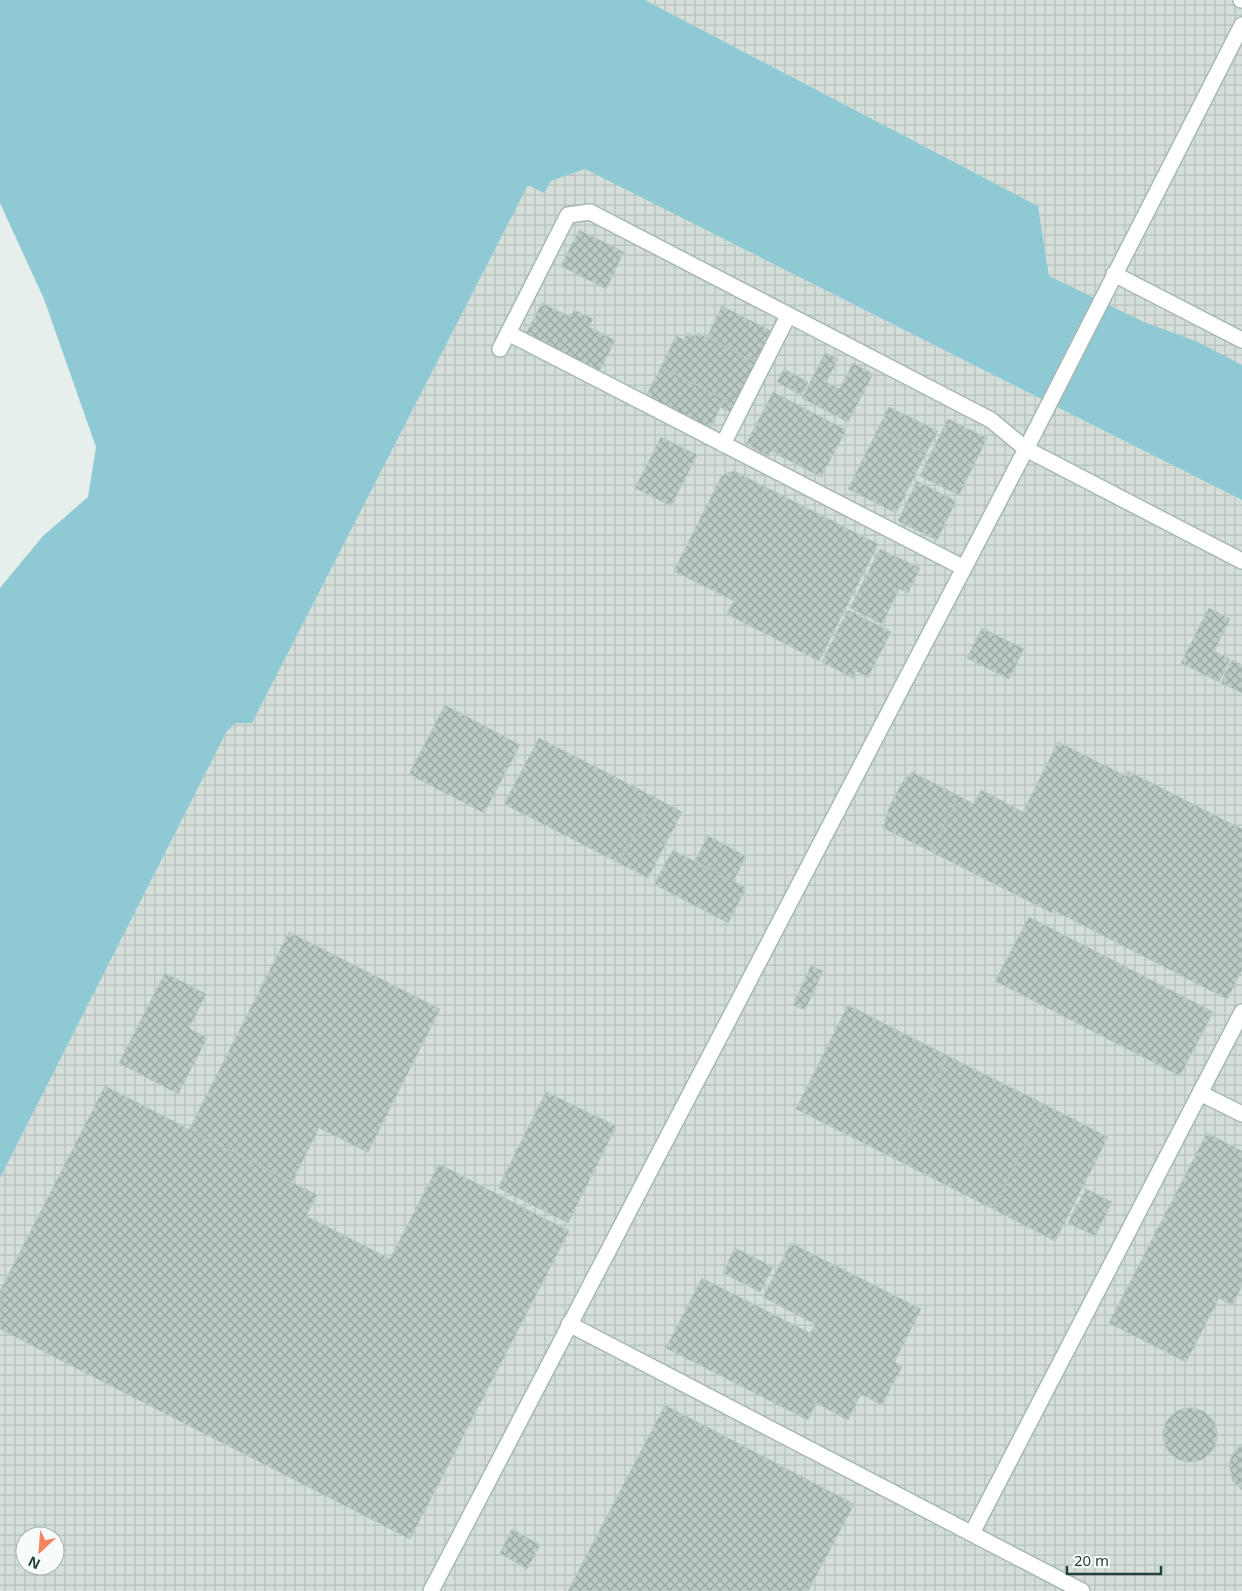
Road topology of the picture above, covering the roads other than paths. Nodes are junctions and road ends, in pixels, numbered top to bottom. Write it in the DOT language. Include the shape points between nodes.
graph roads {
  1 [pos="1242,25"];
  2 [pos="1114,274"];
  3 [pos="788,316"];
  4 [pos="508,333"];
  5 [pos="1242,340"];
  6 [pos="500,349"];
  7 [pos="723,444"];
  8 [pos="1026,449"];
  9 [pos="1242,560"];
  10 [pos="964,568"];
  11 [pos="1242,1012"];
  12 [pos="1200,1093"];
  13 [pos="1242,1114"];
  14 [pos="569,1324"];
  15 [pos="972,1533"];
  16 [pos="431,1591"];
  17 [pos="1082,1591"];
  1 -- 2 [label="street"];
  2 -- 5 [label="street"];
  2 -- 8 [label="street"];
  3 -- 4 [label="street" via="590,212 568,215"];
  3 -- 7 [label="street"];
  3 -- 8 [label="street" via="991,420"];
  4 -- 6 [label="street"];
  4 -- 7 [label="street"];
  7 -- 10 [label="street"];
  8 -- 9 [label="street"];
  8 -- 10 [label="street"];
  10 -- 14 [label="street"];
  11 -- 12 [label="street"];
  12 -- 13 [label="street"];
  12 -- 15 [label="street"];
  14 -- 15 [label="street"];
  14 -- 16 [label="street"];
  15 -- 17 [label="street"];
}
